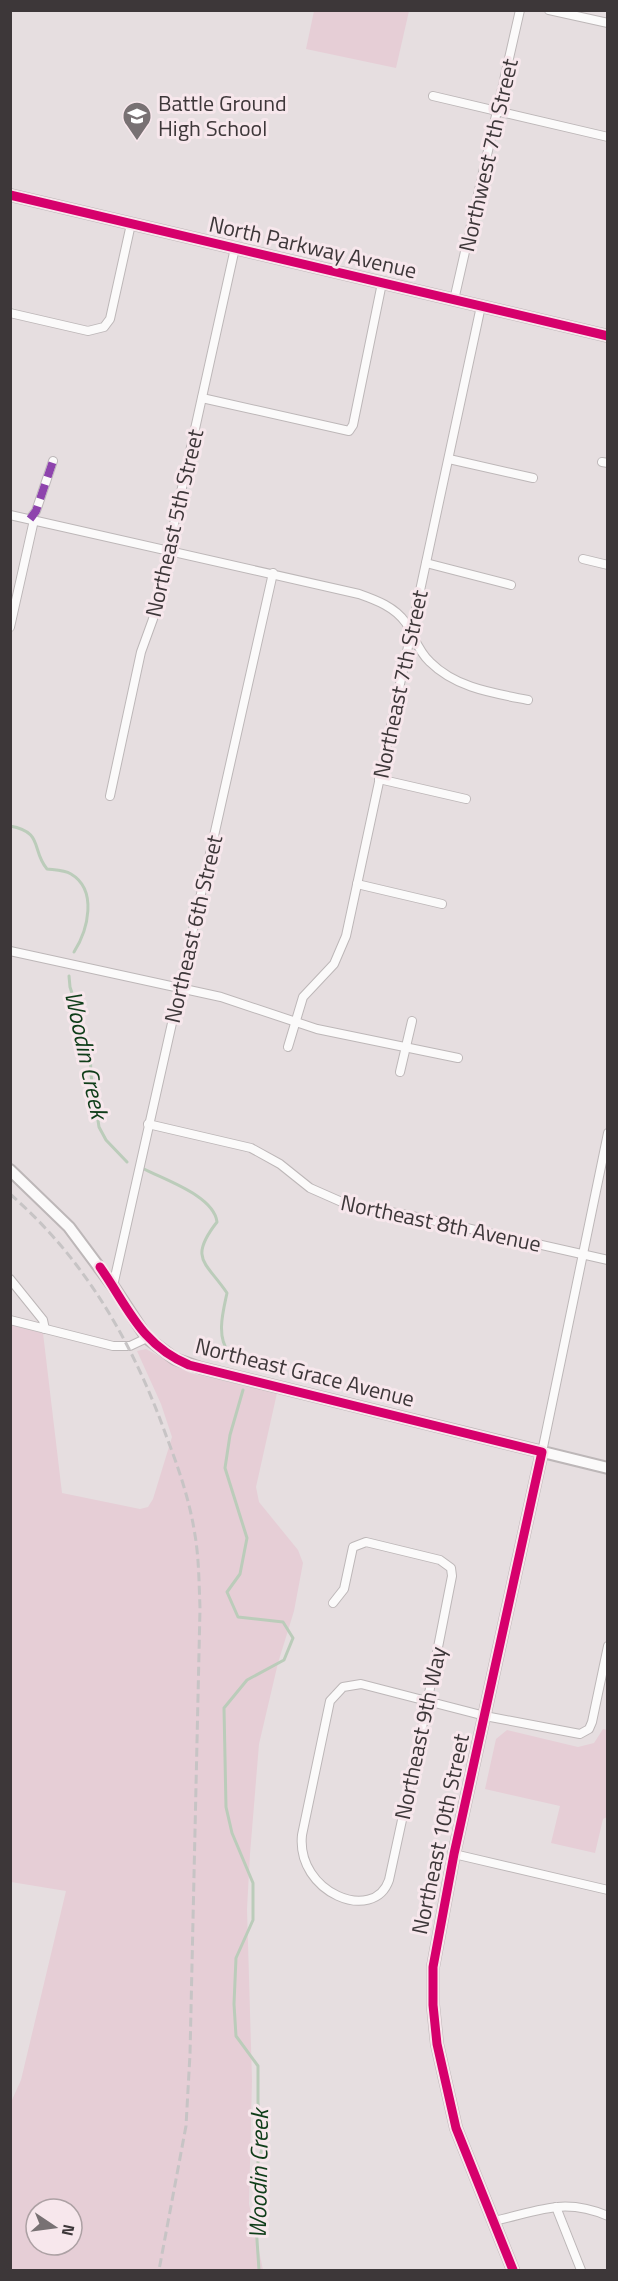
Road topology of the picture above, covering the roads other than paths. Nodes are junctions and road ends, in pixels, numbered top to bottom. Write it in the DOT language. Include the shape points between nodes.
graph roads {
  1 [pos="520,10"];
  2 [pos="549,10"];
  3 [pos="608,23"];
  4 [pos="433,96"];
  5 [pos="499,112"];
  6 [pos="608,137"];
  7 [pos="10,195"];
  8 [pos="131,224"];
  9 [pos="235,248"];
  10 [pos="382,283"];
  11 [pos="454,300"];
  12 [pos="481,306"];
  13 [pos="10,313"];
  14 [pos="608,336"];
  15 [pos="202,398"];
  16 [pos="449,459"];
  17 [pos="53,461"];
  18 [pos="532,478"];
  19 [pos="10,515"];
  20 [pos="32,519"];
  21 [pos="167,549"];
  22 [pos="583,559"];
  23 [pos="426,563"];
  24 [pos="608,565"];
  25 [pos="273,573"];
  26 [pos="511,585"];
  27 [pos="10,627"];
  28 [pos="411,634"];
  29 [pos="528,700"];
  30 [pos="379,779"];
  31 [pos="110,796"];
  32 [pos="466,798"];
  33 [pos="357,884"];
  34 [pos="442,904"];
  35 [pos="10,951"];
  36 [pos="182,987"];
  37 [pos="412,1021"];
  38 [pos="294,1022"];
  39 [pos="288,1047"];
  40 [pos="405,1047"];
  41 [pos="458,1058"];
  42 [pos="400,1072"];
  43 [pos="148,1124"];
  44 [pos="608,1133"];
  45 [pos="10,1170"];
  46 [pos="582,1254"];
  47 [pos="608,1260"];
  48 [pos="10,1280"];
  49 [pos="113,1286"];
  50 [pos="10,1320"];
  51 [pos="45,1329"];
  52 [pos="147,1338"];
  53 [pos="542,1452"];
  54 [pos="608,1468"];
  55 [pos="333,1603"];
  56 [pos="608,1646"];
  57 [pos="604,1676"];
  58 [pos="428,1700"];
  59 [pos="485,1716"];
  60 [pos="454,1854"];
  61 [pos="608,1890"];
  62 [pos="555,2207"];
  63 [pos="608,2217"];
  64 [pos="494,2221"];
  65 [pos="513,2271"];
  66 [pos="581,2271"];
  1 -- 5 [label="street, Northwest 7th Street"];
  2 -- 3 [label="street"];
  4 -- 5 [label="street"];
  5 -- 6 [label="street"];
  5 -- 11 [label="street, Northwest 7th Street"];
  7 -- 8 [label="street, North Parkway Avenue"];
  8 -- 9 [label="street, North Parkway Avenue"];
  8 -- 13 [label="street" via="110,319 99,330 88,331"];
  9 -- 10 [label="street, North Parkway Avenue"];
  9 -- 15 [label="street, Northeast 5th Street"];
  10 -- 11 [label="street, North Parkway Avenue"];
  10 -- 15 [label="street" via="349,431"];
  11 -- 12 [label="street, North Parkway Avenue"];
  12 -- 14 [label="street, North Parkway Avenue"];
  12 -- 16 [label="street, Northeast 7th Street"];
  15 -- 21 [label="street, Northeast 5th Street"];
  16 -- 18 [label="street"];
  16 -- 23 [label="street, Northeast 7th Street"];
  17 -- 20 [label="street"];
  19 -- 20 [label="street"];
  20 -- 21 [label="street"];
  20 -- 27 [label="street"];
  21 -- 25 [label="street"];
  21 -- 31 [label="street, Northeast 5th Street"];
  22 -- 24 [label="street"];
  23 -- 26 [label="street"];
  23 -- 28 [label="street, Northeast 7th Street"];
  25 -- 28 [label="street" via="374,599 398,613"];
  25 -- 36 [label="street, Northeast 6th Street"];
  28 -- 29 [label="street" via="428,660 455,680"];
  28 -- 30 [label="street, Northeast 7th Street"];
  30 -- 32 [label="street"];
  30 -- 33 [label="street, Northeast 7th Street"];
  33 -- 34 [label="street"];
  33 -- 38 [label="street, Northeast 7th Street" via="339,957 303,997"];
  35 -- 36 [label="street"];
  36 -- 38 [label="street" via="237,1001"];
  36 -- 43 [label="street, Northeast 6th Street"];
  37 -- 40 [label="street"];
  38 -- 39 [label="street, Northeast 7th Street"];
  38 -- 40 [label="street"];
  40 -- 41 [label="street"];
  40 -- 42 [label="street"];
  43 -- 46 [label="street, Northeast 8th Avenue" via="251,1148 280,1164 310,1188 344,1203"];
  43 -- 49 [label="street, Northeast 6th Street"];
  44 -- 46 [label="street, Northeast 10th Street"];
  45 -- 49 [label="street, Northeast Grace Avenue" via="69,1227"];
  46 -- 47 [label="street, Northeast 8th Avenue"];
  46 -- 53 [label="street, Northeast 10th Street"];
  48 -- 51 [label="street" via="43,1320"];
  49 -- 52 [label="street, Northeast Grace Avenue"];
  50 -- 51 [label="street"];
  51 -- 52 [label="street" via="112,1346 130,1346"];
  52 -- 53 [label="street, Northeast Grace Avenue" via="189,1365"];
  53 -- 54 [label="street, Northeast Grace Avenue"];
  53 -- 59 [label="street, Northeast 10th Street"];
  55 -- 58 [label="street, Northeast 9th Way" via="344,1589 353,1547 361,1543 440,1560 451,1568"];
  56 -- 57 [label="street"];
  57 -- 59 [label="street" via="592,1722 583,1733"];
  58 -- 58 [label="street, Northeast 9th Way" via="389,1880 380,1894 367,1900 328,1892 312,1877 302,1857 302,1835 330,1701 343,1687 362,1684"];
  58 -- 59 [label="street"];
  59 -- 60 [label="street, Northeast 10th Street"];
  60 -- 61 [label="street"];
  60 -- 64 [label="street, Northeast 10th Street" via="434,1958 433,2006 443,2077 456,2128"];
  62 -- 63 [label="street" via="583,2206"];
  62 -- 64 [label="street"];
  62 -- 66 [label="street"];
  64 -- 65 [label="street, Northeast 10th Street"];
}
